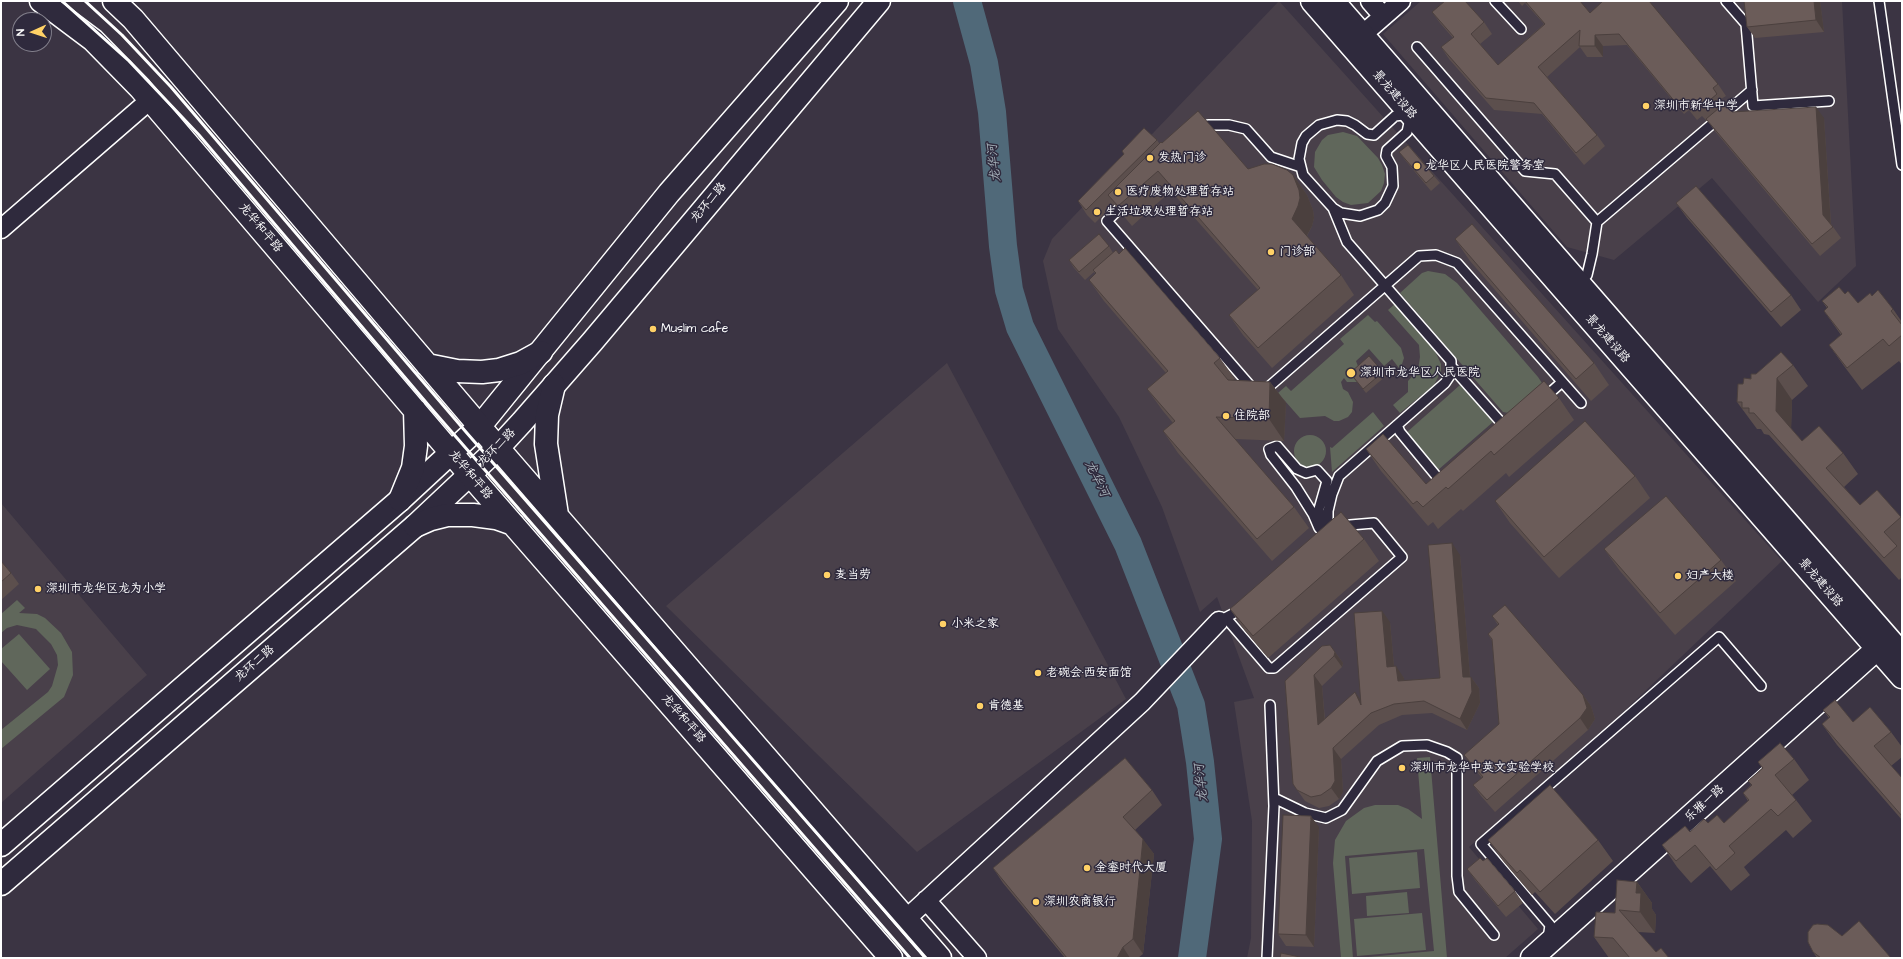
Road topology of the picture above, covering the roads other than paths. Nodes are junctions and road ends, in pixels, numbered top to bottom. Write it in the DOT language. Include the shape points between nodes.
graph roads {
  1 [pos="41,1"];
  2 [pos="114,1"];
  3 [pos="837,1"];
  4 [pos="880,1"];
  5 [pos="1312,1"];
  6 [pos="1333,1"];
  7 [pos="1370,1"];
  8 [pos="1401,1"];
  9 [pos="1495,1"];
  10 [pos="1726,1"];
  11 [pos="1879,1"];
  12 [pos="1383,16"];
  13 [pos="1521,29"];
  14 [pos="1362,35"];
  15 [pos="1417,47"];
  16 [pos="1752,90"];
  17 [pos="150,100"];
  18 [pos="1829,101"];
  19 [pos="1411,114"];
  20 [pos="1193,134"];
  21 [pos="1902,165"];
  22 [pos="1300,167"];
  23 [pos="1134,194"];
  24 [pos="1333,208"];
  25 [pos="1597,222"];
  26 [pos="1,229"];
  27 [pos="1579,283"];
  28 [pos="1385,286"];
  29 [pos="541,352"];
  30 [pos="427,365"];
  31 [pos="1451,366"];
  32 [pos="1562,382"];
  33 [pos="554,385"];
  34 [pos="1581,403"];
  35 [pos="1535,406"];
  36 [pos="414,410"];
  37 [pos="1397,425"];
  38 [pos="480,426"];
  39 [pos="1507,429"];
  40 [pos="498,448"];
  41 [pos="452,453"];
  42 [pos="470,474"];
  43 [pos="1450,479"];
  44 [pos="1327,481"];
  45 [pos="400,500"];
  46 [pos="557,516"];
  47 [pos="513,524"];
  48 [pos="414,526"];
  49 [pos="1250,604"];
  50 [pos="1218,624"];
  51 [pos="1877,649"];
  52 [pos="1902,654"];
  53 [pos="1902,677"];
  54 [pos="1761,686"];
  55 [pos="1270,705"];
  56 [pos="1274,798"];
  57 [pos="1,845"];
  58 [pos="1,884"];
  59 [pos="926,900"];
  60 [pos="906,918"];
  61 [pos="1494,935"];
  62 [pos="1546,954"];
  63 [pos="891,958"];
  64 [pos="940,958"];
  65 [pos="977,958"];
  66 [pos="1267,958"];
  1 -- 17 [label="main road, 龙华和平路" via="94,40"];
  2 -- 30 [label="main road" via="133,19"];
  3 -- 29 [label="main road" via="669,193"];
  4 -- 33 [label="main road, 龙环二路"];
  5 -- 19 [label="main road, 景龙建设路"];
  6 -- 14 [label="main road, 景龙建设路"];
  7 -- 12 [label="street"];
  8 -- 12 [label="street"];
  9 -- 13 [label="lane"];
  10 -- 16 [label="lane" via="1746,24"];
  11 -- 21 [label="lane"];
  12 -- 14 [label="street"];
  14 -- 27 [label="main road, 景龙建设路"];
  15 -- 25 [label="lane" via="1525,171 1555,174"];
  16 -- 18 [label="lane" via="1753,106"];
  16 -- 25 [label="lane"];
  17 -- 26 [label="street"];
  17 -- 36 [label="main road, 龙华和平路"];
  19 -- 22 [label="lane" via="1395,116 1374,135 1366,134 1347,121 1337,120 1319,125 1302,143"];
  19 -- 24 [label="lane" via="1407,132 1387,150 1386,156 1394,176 1390,195 1385,203 1369,214 1360,216 1350,216"];
  19 -- 51 [label="main road, 景龙建设路"];
  20 -- 22 [label="lane" via="1208,125 1229,125 1246,129 1271,157"];
  22 -- 24 [label="lane" via="1308,182"];
  23 -- 28 [label="lane" via="1107,221 1251,389 1259,393 1266,390"];
  24 -- 28 [label="lane" via="1347,242"];
  25 -- 27 [label="lane" via="1587,275"];
  27 -- 52 [label="main road, 景龙建设路"];
  28 -- 31 [label="lane" via="1451,361"];
  28 -- 32 [label="lane" via="1419,256 1436,255 1457,263"];
  29 -- 30 [label="main road" via="521,363 482,372 457,371"];
  29 -- 38 [label="main road"];
  30 -- 38 [label="main road"];
  31 -- 37 [label="lane" via="1451,374 1445,383"];
  31 -- 39 [label="lane"];
  32 -- 34 [label="lane"];
  32 -- 35 [label="lane"];
  33 -- 40 [label="main road, 龙环二路"];
  33 -- 46 [label="main road" via="547,414 546,444"];
  36 -- 41 [label="main road, 龙华和平路"];
  36 -- 45 [label="main road" via="416,446 413,468"];
  37 -- 43 [label="lane" via="1400,432 1444,484"];
  37 -- 50 [label="lane" via="1339,476 1328,511 1328,537 1350,525 1374,523 1402,557 1274,668 1269,668"];
  38 -- 40 [label="main road"];
  38 -- 41 [label="main road"];
  40 -- 42 [label="main road, 龙环二路"];
  40 -- 46 [label="main road"];
  41 -- 42 [label="main road, 龙华和平路"];
  41 -- 45 [label="main road"];
  42 -- 47 [label="main road, 龙华和平路"];
  42 -- 48 [label="main road, 龙环二路"];
  44 -- 44 [label="lane" via="1317,470 1306,473 1298,469 1277,446 1269,450 1296,487 1319,528 1319,509"];
  45 -- 57 [label="main road"];
  46 -- 60 [label="main road"];
  47 -- 48 [label="main road" via="496,518 447,515"];
  47 -- 63 [label="main road, 龙华和平路"];
  48 -- 58 [label="main road, 龙环二路"];
  49 -- 50 [label="lane"];
  50 -- 59 [label="street" via="1142,702"];
  51 -- 53 [label="main road, 景龙建设路"];
  51 -- 62 [label="main road, 乐雅一路"];
  54 -- 62 [label="lane" via="1719,637 1481,844 1550,925"];
  55 -- 56 [label="lane"];
  56 -- 61 [label="lane" via="1305,813 1326,818 1342,810 1377,762 1402,746 1427,745 1457,758 1459,892"];
  56 -- 66 [label="lane"];
  59 -- 60 [label="street"];
  59 -- 65 [label="street"];
  60 -- 64 [label="main road"];
}
